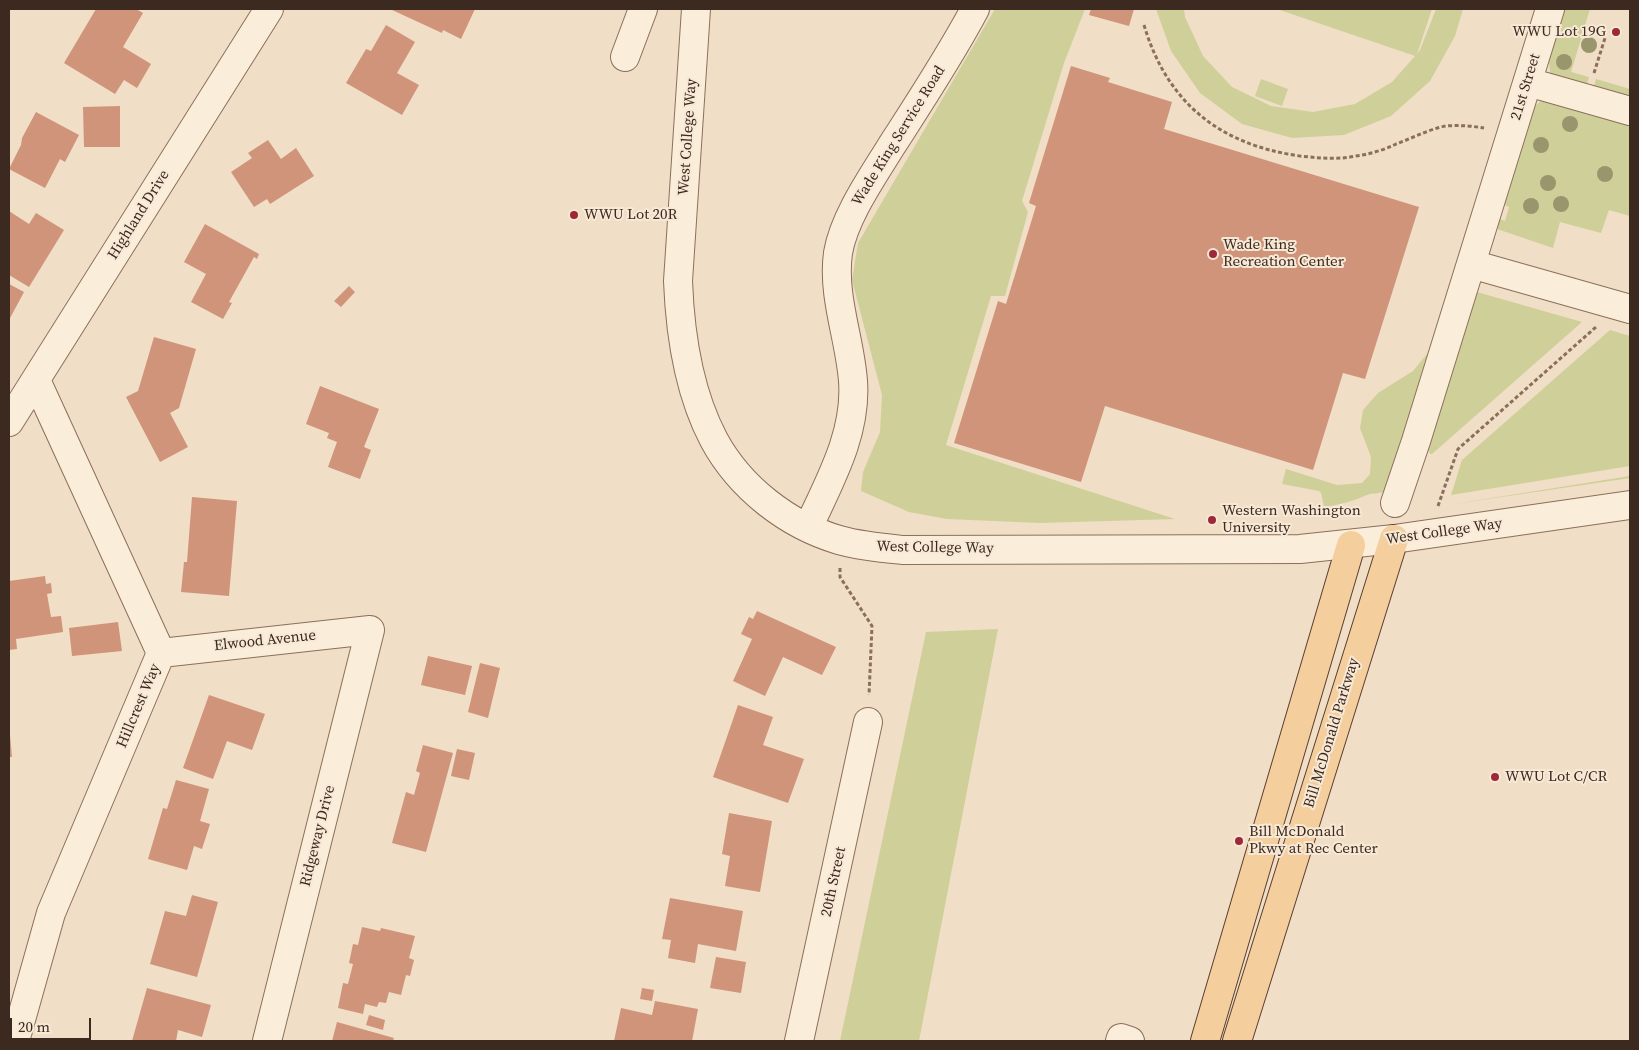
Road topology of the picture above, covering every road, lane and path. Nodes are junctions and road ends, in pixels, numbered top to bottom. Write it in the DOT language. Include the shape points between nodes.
graph roads {
  1 [pos="269,9"];
  2 [pos="643,9"];
  3 [pos="696,9"];
  4 [pos="974,9"];
  5 [pos="1550,9"];
  6 [pos="1144,26"];
  7 [pos="1605,38"];
  8 [pos="625,57"];
  9 [pos="1528,82"];
  10 [pos="1586,98"];
  11 [pos="1630,111"];
  12 [pos="1511,136"];
  13 [pos="1471,264"];
  14 [pos="1625,308"];
  15 [pos="36,380"];
  16 [pos="9,422"];
  17 [pos="1395,503"];
  18 [pos="1630,505"];
  19 [pos="1438,506"];
  20 [pos="808,528"];
  21 [pos="1394,539"];
  22 [pos="839,540"];
  23 [pos="1351,545"];
  24 [pos="370,630"];
  25 [pos="161,653"];
  26 [pos="868,722"];
  27 [pos="15,1041"];
  28 [pos="267,1041"];
  29 [pos="799,1041"];
  30 [pos="1120,1041"];
  31 [pos="1130,1041"];
  32 [pos="1205,1041"];
  33 [pos="1236,1041"];
  1 -- 15 [label="street, Highland Drive"];
  2 -- 8 [label="street"];
  3 -- 20 [label="street, West College Way" via="678,281 684,346 701,410 714,440 732,467 754,492"];
  4 -- 20 [label="street, Wade King Service Road" via="955,46 863,192 838,253 838,291 853,380 853,406 849,431"];
  5 -- 9 [label="street, 21st Street"];
  6 -- 12 [label="path" via="1165,77 1186,102 1207,121 1257,147 1340,159 1371,153 1446,126 1484,128"];
  7 -- 10 [label="path"];
  9 -- 10 [label="street"];
  9 -- 12 [label="street, 21st Street"];
  10 -- 11 [label="street"];
  12 -- 13 [label="street, 21st Street"];
  13 -- 14 [label="street"];
  13 -- 17 [label="street, 21st Street"];
  14 -- 19 [label="path" via="1458,449"];
  15 -- 16 [label="street, Highland Drive"];
  15 -- 25 [label="street, Hillcrest Way"];
  18 -- 21 [label="street, West College Way"];
  20 -- 22 [label="street, West College Way"];
  21 -- 23 [label="street, West College Way"];
  21 -- 33 [label="main road, Bill McDonald Parkway"];
  22 -- 23 [label="street, West College Way" via="903,550 1300,549"];
  22 -- 26 [label="path" via="840,577 872,626"];
  23 -- 32 [label="main road"];
  24 -- 25 [label="street, Elwood Avenue"];
  24 -- 28 [label="street, Ridgeway Drive"];
  25 -- 27 [label="street, Hillcrest Way" via="51,913"];
  26 -- 29 [label="street, 20th Street"];
  30 -- 31 [label="street" via="1121,1038"];
}
